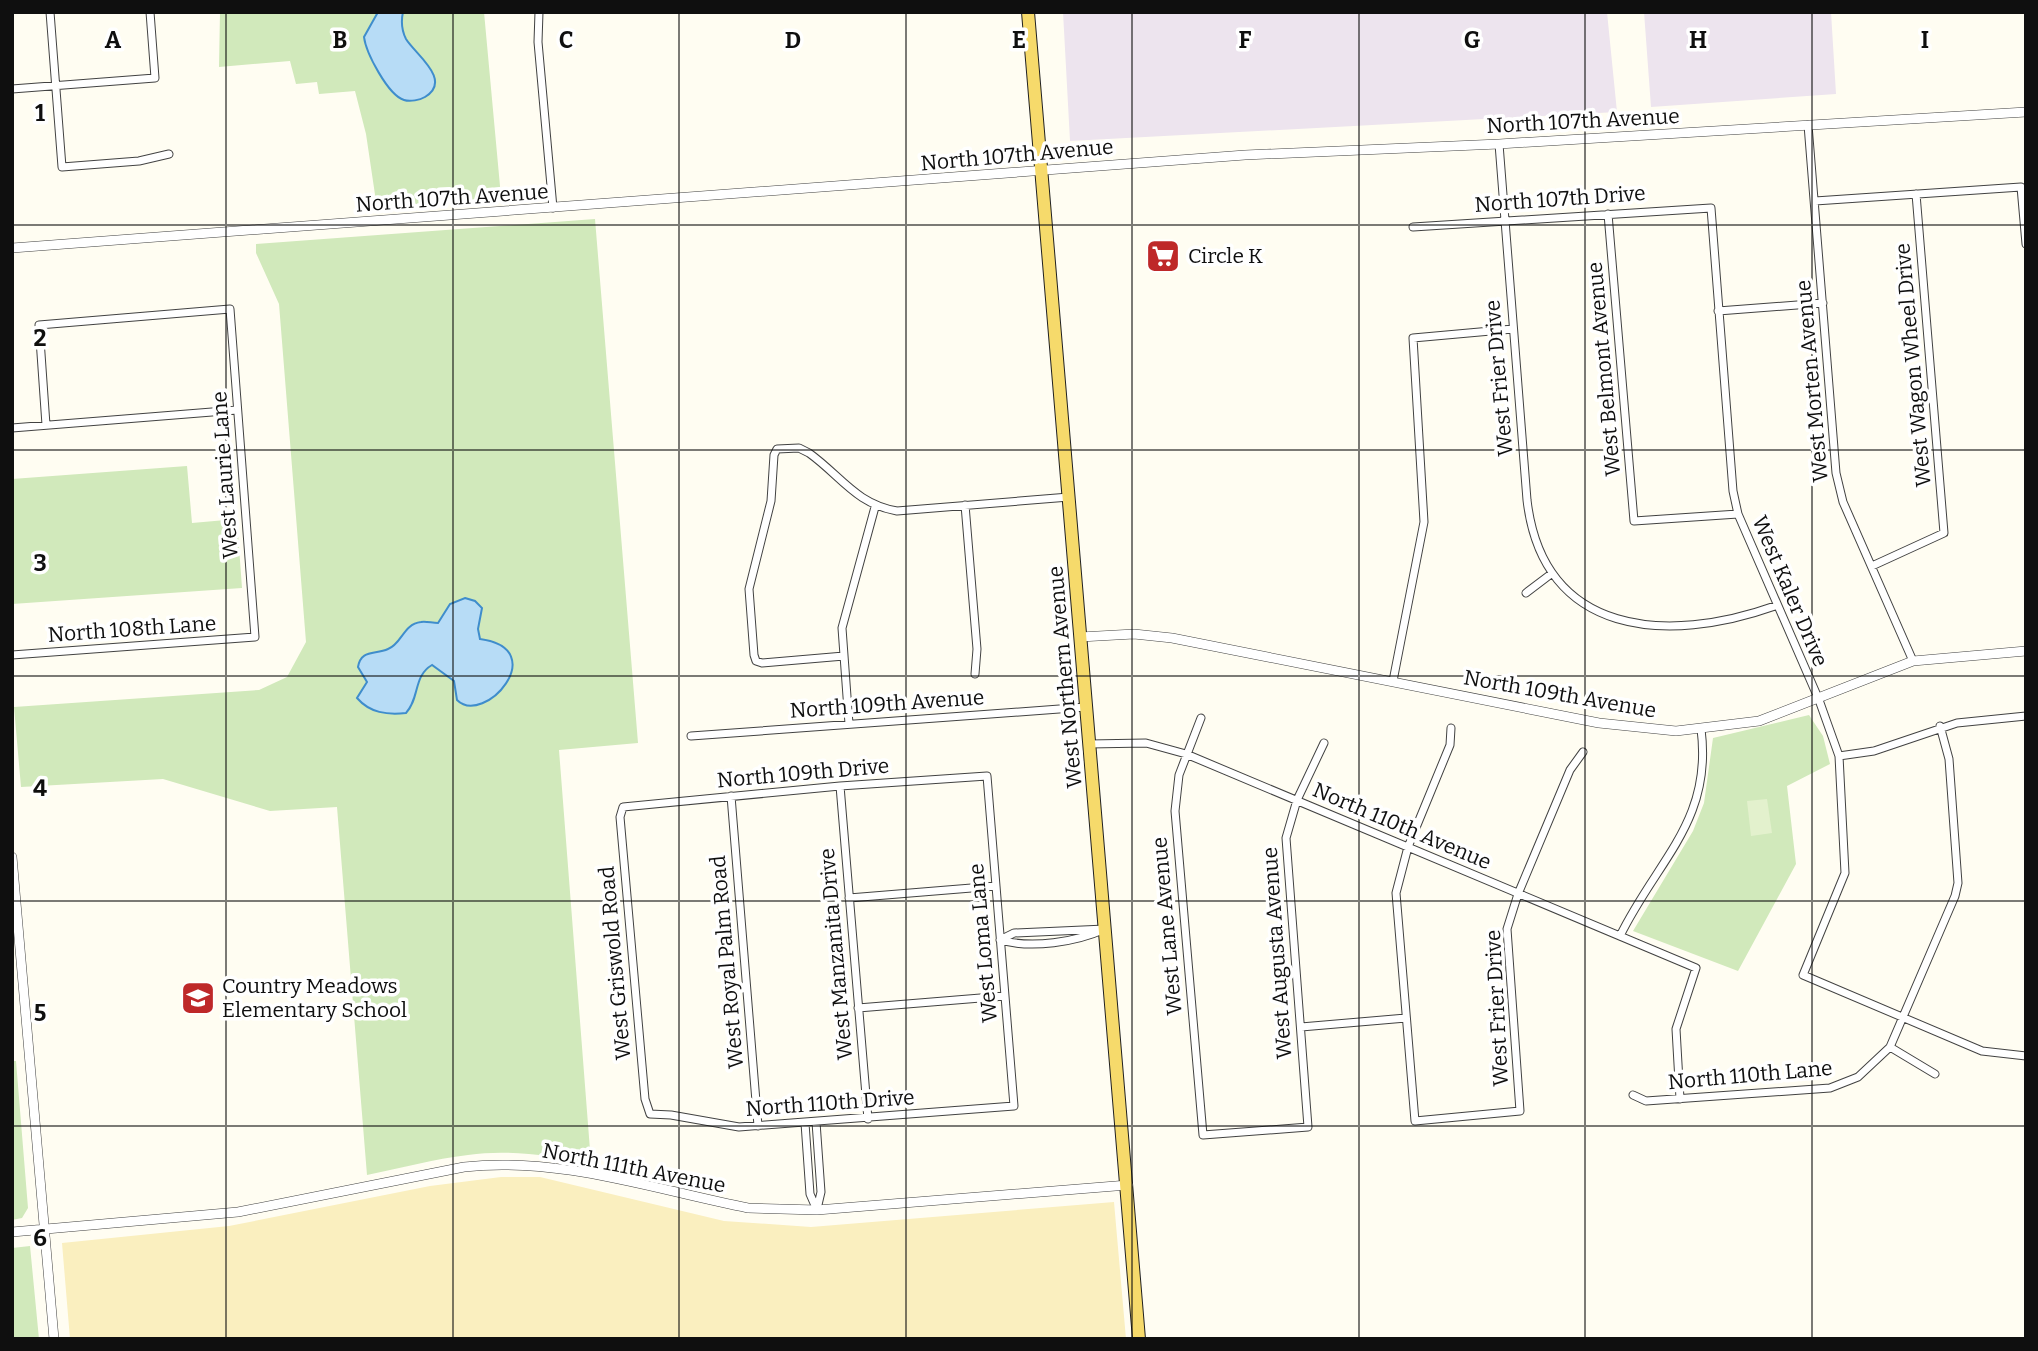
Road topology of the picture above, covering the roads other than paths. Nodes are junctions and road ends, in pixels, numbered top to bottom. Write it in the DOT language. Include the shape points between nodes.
graph roads {
  1 [pos="50,12"];
  2 [pos="150,12"];
  3 [pos="539,12"];
  4 [pos="1028,12"];
  5 [pos="56,86"];
  6 [pos="12,89"];
  7 [pos="2026,112"];
  8 [pos="1808,125"];
  9 [pos="1499,144"];
  10 [pos="169,154"];
  11 [pos="1043,170"];
  12 [pos="1916,194"];
  13 [pos="1815,201"];
  14 [pos="553,208"];
  15 [pos="1710,208"];
  16 [pos="1608,214"];
  17 [pos="1504,220"];
  18 [pos="1413,227"];
  19 [pos="2026,244"];
  20 [pos="12,248"];
  21 [pos="1823,303"];
  22 [pos="1718,311"];
  23 [pos="1513,329"];
  24 [pos="237,411"];
  25 [pos="46,425"];
  26 [pos="12,428"];
  27 [pos="1069,497"];
  28 [pos="965,505"];
  29 [pos="875,507"];
  30 [pos="1738,514"];
  31 [pos="1872,566"];
  32 [pos="1551,574"];
  33 [pos="1526,593"];
  34 [pos="1775,606"];
  35 [pos="255,637"];
  36 [pos="1080,637"];
  37 [pos="2026,651"];
  38 [pos="12,655"];
  39 [pos="844,656"];
  40 [pos="1913,661"];
  41 [pos="975,674"];
  42 [pos="1393,681"];
  43 [pos="1819,700"];
  44 [pos="1086,707"];
  45 [pos="2026,716"];
  46 [pos="1201,718"];
  47 [pos="849,724"];
  48 [pos="1940,726"];
  49 [pos="1451,728"];
  50 [pos="1701,729"];
  51 [pos="691,736"];
  52 [pos="1324,743"];
  53 [pos="1089,744"];
  54 [pos="1583,752"];
  55 [pos="1186,754"];
  56 [pos="1839,756"];
  57 [pos="987,776"];
  58 [pos="840,786"];
  59 [pos="731,796"];
  60 [pos="1297,800"];
  61 [pos="623,807"];
  62 [pos="1408,847"];
  63 [pos="12,857"];
  64 [pos="13,868"];
  65 [pos="996,886"];
  66 [pos="1518,894"];
  67 [pos="849,898"];
  68 [pos="1106,929"];
  69 [pos="1620,936"];
  70 [pos="1000,940"];
  71 [pos="1005,996"];
  72 [pos="858,1008"];
  73 [pos="1406,1018"];
  74 [pos="1905,1018"];
  75 [pos="1301,1027"];
  76 [pos="1890,1047"];
  77 [pos="2026,1056"];
  78 [pos="1935,1074"];
  79 [pos="1633,1095"];
  80 [pos="1680,1100"];
  81 [pos="1014,1106"];
  82 [pos="650,1114"];
  83 [pos="868,1119"];
  84 [pos="816,1122"];
  85 [pos="805,1123"];
  86 [pos="758,1126"];
  87 [pos="1308,1127"];
  88 [pos="1128,1185"];
  89 [pos="817,1210"];
  90 [pos="44,1230"];
  91 [pos="12,1232"];
  92 [pos="54,1339"];
  93 [pos="1139,1339"];
  1 -- 5 [label="street"];
  2 -- 5 [label="street" via="155,78"];
  3 -- 14 [label="street"];
  4 -- 11 [label="main road, West Northern Avenue"];
  5 -- 6 [label="street"];
  5 -- 10 [label="street" via="62,167"];
  7 -- 8 [label="street, North 107th Avenue"];
  8 -- 9 [label="street, North 107th Avenue"];
  8 -- 13 [label="street, West Morten Avenue"];
  9 -- 11 [label="street, North 107th Avenue" via="1278,153"];
  9 -- 17 [label="street, West Frier Drive"];
  11 -- 14 [label="street, North 107th Avenue"];
  11 -- 27 [label="main road, West Northern Avenue"];
  12 -- 13 [label="street"];
  12 -- 19 [label="street" via="2021,187"];
  12 -- 31 [label="street, West Wagon Wheel Drive" via="1944,533"];
  13 -- 21 [label="street, West Morten Avenue"];
  14 -- 20 [label="street, North 107th Avenue"];
  15 -- 16 [label="street, North 107th Drive"];
  15 -- 22 [label="street, West Kaler Drive"];
  16 -- 17 [label="street, North 107th Drive"];
  16 -- 30 [label="street, West Belmont Avenue" via="1634,522"];
  17 -- 18 [label="street, North 107th Drive"];
  17 -- 23 [label="street, West Frier Drive"];
  21 -- 22 [label="street"];
  21 -- 31 [label="street, West Morten Avenue" via="1836,472 1843,502"];
  22 -- 30 [label="street, West Kaler Drive"];
  23 -- 32 [label="street, West Frier Drive" via="1529,520"];
  23 -- 42 [label="street" via="1413,338 1424,522"];
  24 -- 25 [label="street"];
  24 -- 25 [label="street, West Laurie Lane" via="230,309 39,324"];
  24 -- 35 [label="street, West Laurie Lane"];
  25 -- 26 [label="street"];
  27 -- 28 [label="street"];
  27 -- 36 [label="main road, West Northern Avenue"];
  28 -- 29 [label="street" via="897,511"];
  28 -- 41 [label="street"];
  29 -- 39 [label="street" via="845,608"];
  29 -- 39 [label="street" via="809,453 799,448 777,449 771,500 749,589 756,661"];
  30 -- 34 [label="street, West Kaler Drive"];
  31 -- 40 [label="street, West Morten Avenue"];
  32 -- 33 [label="street"];
  32 -- 34 [label="street" via="1592,610 1627,624 1713,623"];
  34 -- 43 [label="street, West Kaler Drive"];
  35 -- 38 [label="street, North 108th Lane"];
  36 -- 42 [label="street, North 109th Avenue" via="1164,636"];
  36 -- 44 [label="main road, West Northern Avenue"];
  37 -- 40 [label="street, North 109th Avenue"];
  39 -- 47 [label="street"];
  40 -- 43 [label="street, North 109th Avenue"];
  42 -- 50 [label="street, North 109th Avenue" via="1599,723 1653,730"];
  43 -- 50 [label="street, North 109th Avenue" via="1759,721"];
  43 -- 56 [label="street, West Kaler Drive"];
  44 -- 47 [label="street, North 109th Avenue"];
  44 -- 53 [label="main road, West Northern Avenue"];
  45 -- 48 [label="street"];
  46 -- 55 [label="street, West Lane Avenue"];
  47 -- 51 [label="street, North 109th Avenue"];
  48 -- 56 [label="street" via="1874,751"];
  48 -- 74 [label="street" via="1949,759 1958,883"];
  49 -- 62 [label="street" via="1450,746"];
  50 -- 69 [label="street" via="1703,779 1691,818"];
  52 -- 60 [label="street, West Augusta Avenue"];
  53 -- 55 [label="street, North 110th Avenue" via="1146,743"];
  53 -- 68 [label="main road, West Northern Avenue"];
  54 -- 66 [label="street, West Frier Drive" via="1570,770"];
  55 -- 60 [label="street, North 110th Avenue"];
  55 -- 87 [label="street, West Lane Avenue" via="1175,811 1203,1135"];
  56 -- 74 [label="street, West Kaler Drive" via="1845,873 1803,975"];
  57 -- 58 [label="street, North 109th Drive"];
  57 -- 65 [label="street, West Loma Lane"];
  58 -- 59 [label="street, North 109th Drive"];
  58 -- 67 [label="street, West Manzanita Drive"];
  59 -- 61 [label="street, North 109th Drive"];
  59 -- 86 [label="street, West Royal Palm Road"];
  60 -- 62 [label="street, North 110th Avenue"];
  60 -- 75 [label="street, West Augusta Avenue" via="1286,850"];
  61 -- 82 [label="street, West Griswold Road" via="620,817"];
  62 -- 66 [label="street, North 110th Avenue"];
  62 -- 73 [label="street" via="1396,893"];
  63 -- 64 [label="street"];
  64 -- 90 [label="street"];
  65 -- 67 [label="street"];
  65 -- 70 [label="street, West Loma Lane"];
  66 -- 69 [label="street, North 110th Avenue"];
  66 -- 73 [label="street, West Frier Drive" via="1507,944 1520,1111 1415,1121"];
  67 -- 72 [label="street, West Manzanita Drive"];
  68 -- 70 [label="street" via="1014,933"];
  68 -- 88 [label="main road, West Northern Avenue"];
  69 -- 80 [label="street, North 110th Avenue" via="1696,968 1676,1030"];
  70 -- 71 [label="street, West Loma Lane"];
  71 -- 72 [label="street"];
  71 -- 81 [label="street, West Loma Lane"];
  72 -- 83 [label="street, West Manzanita Drive"];
  73 -- 75 [label="street"];
  74 -- 76 [label="street"];
  74 -- 77 [label="street" via="1982,1051"];
  75 -- 87 [label="street, West Augusta Avenue"];
  76 -- 78 [label="street"];
  76 -- 80 [label="street, North 110th Lane" via="1858,1077 1830,1088"];
  79 -- 80 [label="street, North 110th Lane" via="1646,1101"];
  81 -- 83 [label="street, North 110th Drive"];
  82 -- 86 [label="street, North 110th Drive"];
  83 -- 84 [label="street, North 110th Drive"];
  84 -- 85 [label="street, North 110th Drive"];
  84 -- 89 [label="street" via="821,1192"];
  85 -- 86 [label="street, North 110th Drive"];
  85 -- 89 [label="street" via="810,1194"];
  88 -- 89 [label="street, North 111th Avenue"];
  88 -- 93 [label="main road, West Northern Avenue"];
  89 -- 90 [label="street, North 111th Avenue" via="748,1208 550,1167 503,1164 464,1167 238,1212"];
  90 -- 91 [label="street, North 111th Avenue"];
  90 -- 92 [label="street"];
}
